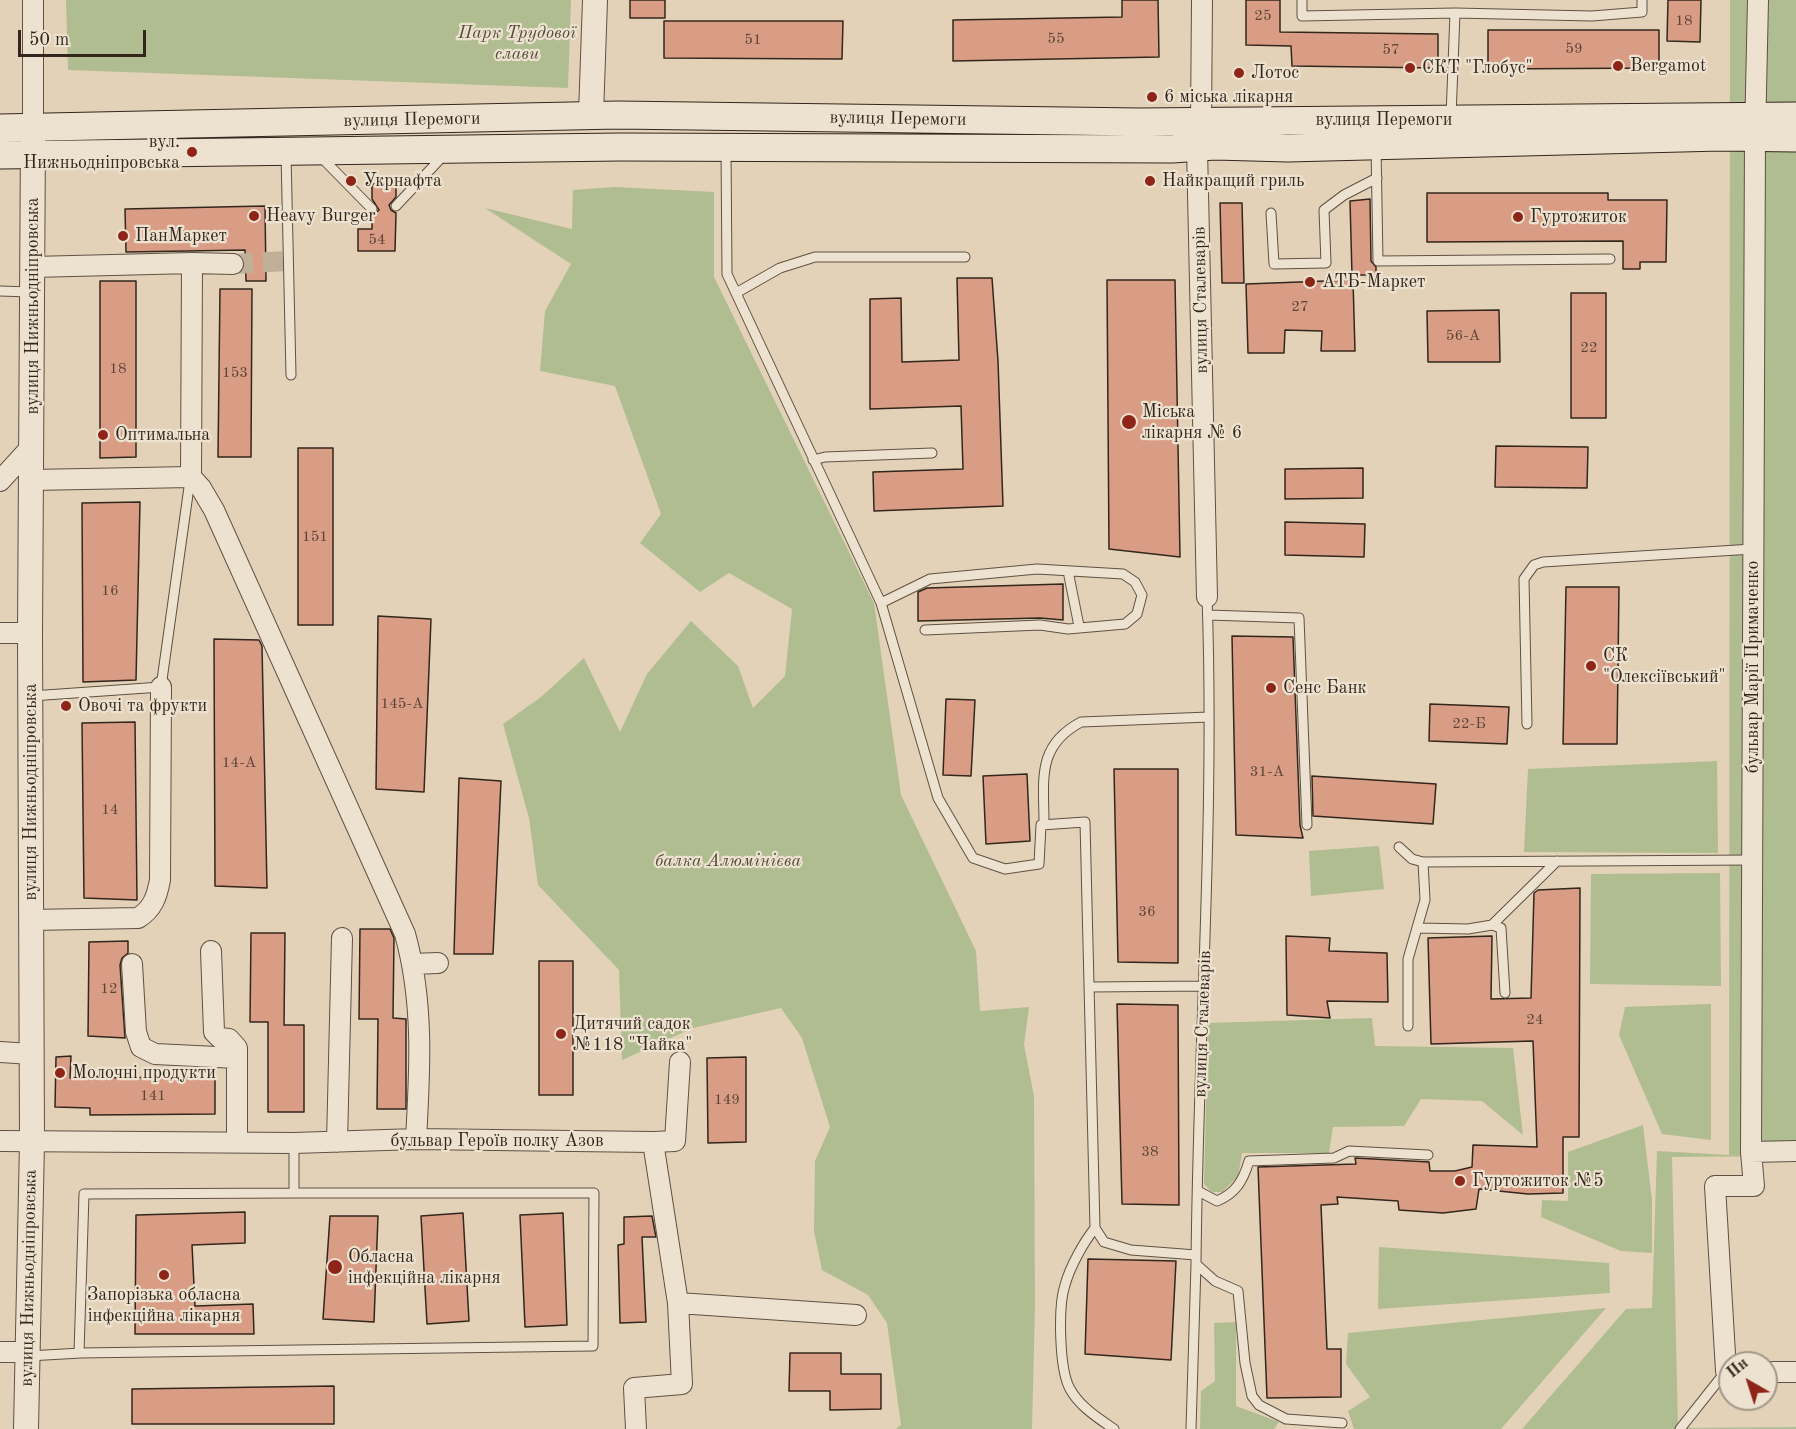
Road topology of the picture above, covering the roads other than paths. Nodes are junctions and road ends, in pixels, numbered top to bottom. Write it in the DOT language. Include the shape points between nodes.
graph roads {
  1 [pos="33,0"];
  2 [pos="595,0"];
  3 [pos="1202,0"];
  4 [pos="1302,0"];
  5 [pos="1642,0"];
  6 [pos="1758,0"];
  7 [pos="1455,13"];
  8 [pos="591,115"];
  9 [pos="1796,116"];
  10 [pos="1451,120"];
  11 [pos="1201,121"];
  12 [pos="1755,126"];
  13 [pos="0,128"];
  14 [pos="1796,138"];
  15 [pos="33,142"];
  16 [pos="1376,145"];
  17 [pos="591,147"];
  18 [pos="1197,147"];
  19 [pos="726,148"];
  20 [pos="448,151"];
  21 [pos="286,152"];
  22 [pos="316,152"];
  23 [pos="0,155"];
  24 [pos="1377,178"];
  25 [pos="396,206"];
  26 [pos="372,209"];
  27 [pos="1271,213"];
  28 [pos="965,257"];
  29 [pos="1610,259"];
  30 [pos="192,263"];
  31 [pos="233,264"];
  32 [pos="33,267"];
  33 [pos="0,291"];
  34 [pos="33,292"];
  35 [pos="736,293"];
  36 [pos="291,375"];
  37 [pos="32,446"];
  38 [pos="932,453"];
  39 [pos="813,460"];
  40 [pos="190,477"];
  41 [pos="31,480"];
  42 [pos="0,481"];
  43 [pos="1753,549"];
  44 [pos="1068,571"];
  45 [pos="881,603"];
  46 [pos="1207,606"];
  47 [pos="1079,626"];
  48 [pos="925,630"];
  49 [pos="0,633"];
  50 [pos="30,633"];
  51 [pos="161,687"];
  52 [pos="31,696"];
  53 [pos="1209,717"];
  54 [pos="1527,724"];
  55 [pos="1044,824"];
  56 [pos="1307,825"];
  57 [pos="1399,847"];
  58 [pos="1752,860"];
  59 [pos="1557,861"];
  60 [pos="1423,862"];
  61 [pos="31,920"];
  62 [pos="1492,925"];
  63 [pos="1419,928"];
  64 [pos="342,938"];
  65 [pos="212,951"];
  66 [pos="438,963"];
  67 [pos="132,964"];
  68 [pos="412,964"];
  69 [pos="1205,986"];
  70 [pos="1089,987"];
  71 [pos="1504,993"];
  72 [pos="1408,1026"];
  73 [pos="0,1052"];
  74 [pos="32,1054"];
  75 [pos="237,1058"];
  76 [pos="680,1062"];
  77 [pos="416,1139"];
  78 [pos="0,1141"];
  79 [pos="32,1142"];
  80 [pos="237,1142"];
  81 [pos="337,1142"];
  82 [pos="653,1142"];
  83 [pos="294,1143"];
  84 [pos="1796,1151"];
  85 [pos="1751,1152"];
  86 [pos="1428,1155"];
  87 [pos="1198,1191"];
  88 [pos="294,1193"];
  89 [pos="1095,1228"];
  90 [pos="1196,1260"];
  91 [pos="678,1304"];
  92 [pos="856,1315"];
  93 [pos="1727,1351"];
  94 [pos="0,1352"];
  95 [pos="81,1353"];
  96 [pos="28,1354"];
  97 [pos="1778,1372"];
  98 [pos="1796,1372"];
  99 [pos="1718,1383"];
  100 [pos="1342,1423"];
  101 [pos="26,1429"];
  102 [pos="636,1429"];
  103 [pos="1114,1429"];
  104 [pos="1191,1429"];
  105 [pos="1680,1429"];
  1 -- 15 [label="street"];
  2 -- 8 [label="street"];
  3 -- 11 [label="street"];
  4 -- 7 [label="lane" via="1302,16"];
  5 -- 7 [label="lane" via="1642,12 1592,16"];
  6 -- 12 [label="street, бульвар Марії Примаченко"];
  7 -- 10 [label="lane"];
  8 -- 11 [label="main road, вулиця Перемоги"];
  8 -- 15 [label="main road, вулиця Перемоги"];
  8 -- 17 [label="main road"];
  9 -- 12 [label="main road, вулиця Перемоги"];
  10 -- 11 [label="main road, вулиця Перемоги"];
  10 -- 12 [label="main road, вулиця Перемоги"];
  12 -- 14 [label="main road, вулиця Перемоги"];
  12 -- 16 [label="main road, вулиця Перемоги"];
  12 -- 43 [label="street, бульвар Марії Примаченко"];
  13 -- 15 [label="main road, вулиця Перемоги"];
  15 -- 21 [label="main road, вулиця Перемоги"];
  15 -- 23 [label="main road, вулиця Перемоги"];
  15 -- 32 [label="street, вулиця Нижньодніпровська"];
  16 -- 18 [label="main road, вулиця Перемоги"];
  16 -- 24 [label="lane"];
  17 -- 19 [label="main road, вулиця Перемоги"];
  17 -- 20 [label="main road, вулиця Перемоги"];
  18 -- 19 [label="main road, вулиця Перемоги"];
  18 -- 46 [label="street, вулиця Сталеварів"];
  19 -- 35 [label="lane" via="727,274"];
  20 -- 22 [label="main road, вулиця Перемоги"];
  20 -- 25 [label="lane"];
  21 -- 22 [label="main road, вулиця Перемоги"];
  21 -- 36 [label="lane"];
  22 -- 26 [label="lane"];
  24 -- 27 [label="lane" via="1324,210 1326,263 1274,264"];
  24 -- 29 [label="lane" via="1378,261"];
  28 -- 35 [label="lane" via="815,257 780,268"];
  30 -- 31 [label="street"];
  30 -- 32 [label="street"];
  30 -- 40 [label="street"];
  32 -- 34 [label="street, вулиця Нижньодніпровська"];
  33 -- 34 [label="lane"];
  34 -- 37 [label="street, вулиця Нижньодніпровська"];
  35 -- 39 [label="lane"];
  37 -- 41 [label="street, вулиця Нижньодніпровська"];
  37 -- 42 [label="street"];
  38 -- 39 [label="lane"];
  39 -- 45 [label="lane"];
  40 -- 41 [label="street"];
  40 -- 51 [label="lane"];
  40 -- 68 [label="street" via="207,498 230,545 394,907"];
  41 -- 50 [label="street, вулиця Нижньодніпровська"];
  43 -- 54 [label="lane" via="1534,565 1524,579"];
  43 -- 58 [label="street, бульвар Марії Примаченко"];
  44 -- 45 [label="lane" via="1037,569 930,579"];
  44 -- 47 [label="lane"];
  44 -- 47 [label="lane" via="1123,574 1135,582 1142,596 1139,609 1128,623"];
  45 -- 55 [label="lane" via="938,798 973,858 1005,869 1039,864"];
  46 -- 53 [label="lane, вулиця Сталеварів"];
  46 -- 56 [label="lane" via="1299,618"];
  47 -- 48 [label="lane"];
  49 -- 50 [label="street"];
  50 -- 52 [label="street, вулиця Нижньодніпровська"];
  51 -- 52 [label="lane"];
  51 -- 61 [label="street" via="160,880 151,908 138,918"];
  52 -- 61 [label="street, вулиця Нижньодніпровська"];
  53 -- 55 [label="lane" via="1081,722 1067,729 1046,759 1042,790"];
  53 -- 69 [label="lane, вулиця Сталеварів"];
  55 -- 70 [label="lane" via="1085,822"];
  57 -- 60 [label="lane" via="1412,859"];
  58 -- 59 [label="lane"];
  58 -- 85 [label="street, бульвар Марії Примаченко"];
  59 -- 60 [label="lane"];
  59 -- 62 [label="lane"];
  60 -- 63 [label="lane" via="1425,900"];
  61 -- 74 [label="street, вулиця Нижньодніпровська"];
  62 -- 63 [label="lane" via="1468,929"];
  62 -- 71 [label="lane" via="1501,928"];
  63 -- 72 [label="lane" via="1408,959"];
  64 -- 81 [label="street"];
  65 -- 75 [label="street" via="214,1032 234,1043"];
  66 -- 68 [label="street"];
  67 -- 75 [label="street" via="136,1032 141,1047 155,1054"];
  68 -- 77 [label="street" via="420,1020"];
  69 -- 70 [label="lane"];
  69 -- 87 [label="lane, вулиця Сталеварів"];
  70 -- 89 [label="lane"];
  73 -- 74 [label="street"];
  74 -- 79 [label="street, вулиця Нижньодніпровська"];
  75 -- 80 [label="street"];
  76 -- 82 [label="street" via="675,1141"];
  77 -- 81 [label="street, бульвар Героїв полку Азов"];
  77 -- 82 [label="street, бульвар Героїв полку Азов"];
  78 -- 79 [label="street, бульвар Героїв полку Азов"];
  79 -- 80 [label="street, бульвар Героїв полку Азов"];
  79 -- 96 [label="street, вулиця Нижньодніпровська"];
  80 -- 83 [label="street, бульвар Героїв полку Азов"];
  81 -- 83 [label="street, бульвар Героїв полку Азов"];
  82 -- 91 [label="street"];
  83 -- 88 [label="lane"];
  84 -- 85 [label="street"];
  85 -- 93 [label="street, бульвар Марії Примаченко" via="1754,1186 1716,1186"];
  86 -- 87 [label="lane" via="1349,1151 1334,1158 1249,1161 1243,1180 1230,1196 1217,1202"];
  87 -- 90 [label="lane, вулиця Сталеварів"];
  88 -- 95 [label="lane" via="84,1194"];
  88 -- 95 [label="lane" via="594,1193 593,1346"];
  89 -- 90 [label="lane" via="1104,1242"];
  89 -- 103 [label="lane" via="1064,1286 1060,1346 1070,1389 1084,1408"];
  90 -- 100 [label="lane" via="1215,1281 1238,1291 1245,1363 1252,1396 1259,1405 1286,1419"];
  90 -- 104 [label="lane, вулиця Сталеварів"];
  91 -- 92 [label="street"];
  91 -- 102 [label="street" via="682,1384 634,1388"];
  94 -- 96 [label="street"];
  95 -- 96 [label="lane"];
  96 -- 101 [label="street, вулиця Нижньодніпровська"];
  97 -- 98 [label="street"];
  99 -- 105 [label="lane"];
}
